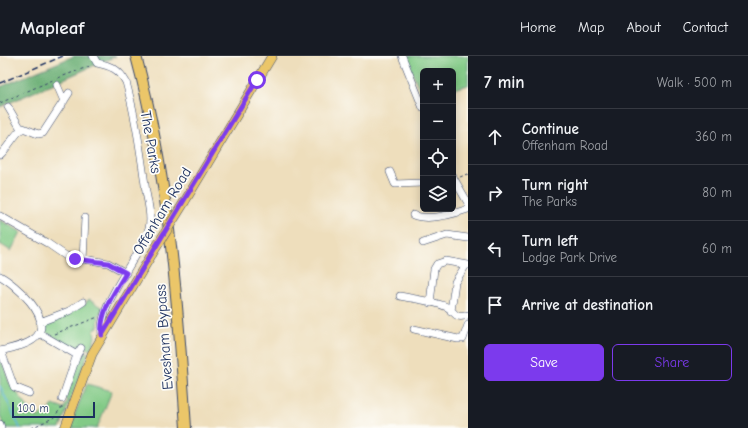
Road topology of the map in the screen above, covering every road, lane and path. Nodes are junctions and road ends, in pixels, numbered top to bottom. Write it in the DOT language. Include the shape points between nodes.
graph roads {
  1 [pos="93,56"];
  2 [pos="136,56"];
  3 [pos="272,56"];
  4 [pos="402,56"];
  5 [pos="98,63"];
  6 [pos="57,85"];
  7 [pos="69,93"];
  8 [pos="56,96"];
  9 [pos="64,101"];
  10 [pos="0,103"];
  11 [pos="421,104"];
  12 [pos="8,107"];
  13 [pos="21,129"];
  14 [pos="0,155"];
  15 [pos="390,172"];
  16 [pos="468,174"];
  17 [pos="456,178"];
  18 [pos="420,183"];
  19 [pos="456,188"];
  20 [pos="468,203"];
  21 [pos="468,209"];
  22 [pos="412,215"];
  23 [pos="0,216"];
  24 [pos="85,218"];
  25 [pos="468,238"];
  26 [pos="423,243"];
  27 [pos="83,260"];
  28 [pos="467,265"];
  29 [pos="126,273"];
  30 [pos="1,278"];
  31 [pos="400,296"];
  32 [pos="83,302"];
  33 [pos="430,303"];
  34 [pos="451,311"];
  35 [pos="103,315"];
  36 [pos="468,315"];
  37 [pos="40,322"];
  38 [pos="468,325"];
  39 [pos="414,329"];
  40 [pos="39,333"];
  41 [pos="99,333"];
  42 [pos="46,337"];
  43 [pos="81,348"];
  44 [pos="1,351"];
  45 [pos="77,355"];
  46 [pos="29,393"];
  47 [pos="62,399"];
  48 [pos="0,424"];
  49 [pos="1,428"];
  50 [pos="31,428"];
  51 [pos="66,428"];
  52 [pos="186,428"];
  1 -- 5 [label="street"];
  2 -- 52 [label="highway, Evesham Bypass" via="154,130 164,188"];
  3 -- 41 [label="main road, Offenham Road, bridge" via="152,254"];
  4 -- 11 [label="street"];
  5 -- 10 [label="path"];
  5 -- 29 [label="street, The Parks" via="114,68 121,73 126,82 140,148 150,224"];
  6 -- 9 [label="street"];
  7 -- 9 [label="street"];
  8 -- 9 [label="street"];
  9 -- 13 [label="street" via="43,133"];
  12 -- 13 [label="street"];
  13 -- 14 [label="street"];
  15 -- 18 [label="street" via="395,184"];
  16 -- 17 [label="path"];
  19 -- 20 [label="street"];
  21 -- 22 [label="street" via="430,218"];
  23 -- 27 [label="street" via="66,256"];
  24 -- 27 [label="street"];
  25 -- 26 [label="street" via="447,235"];
  27 -- 29 [label="street" via="108,263"];
  28 -- 33 [label="street" via="446,261 436,264"];
  28 -- 34 [label="street" via="455,282"];
  29 -- 35 [label="street, The Parks"];
  30 -- 37 [label="street" via="32,302"];
  31 -- 33 [label="street"];
  32 -- 37 [label="street" via="69,312"];
  33 -- 34 [label="street" via="448,307"];
  34 -- 36 [label="street" via="462,317"];
  35 -- 41 [label="street, The Parks"];
  35 -- 42 [label="path"];
  37 -- 40 [label="street"];
  38 -- 39 [label="street" via="463,339"];
  40 -- 42 [label="street"];
  40 -- 44 [label="street" via="29,342"];
  41 -- 51 [label="main road, Offenham Road"];
  42 -- 45 [label="street"];
  43 -- 45 [label="street"];
  44 -- 46 [label="street" via="14,387"];
  45 -- 47 [label="street"];
  47 -- 50 [label="path" via="66,401 58,414"];
  48 -- 49 [label="street"];
}
